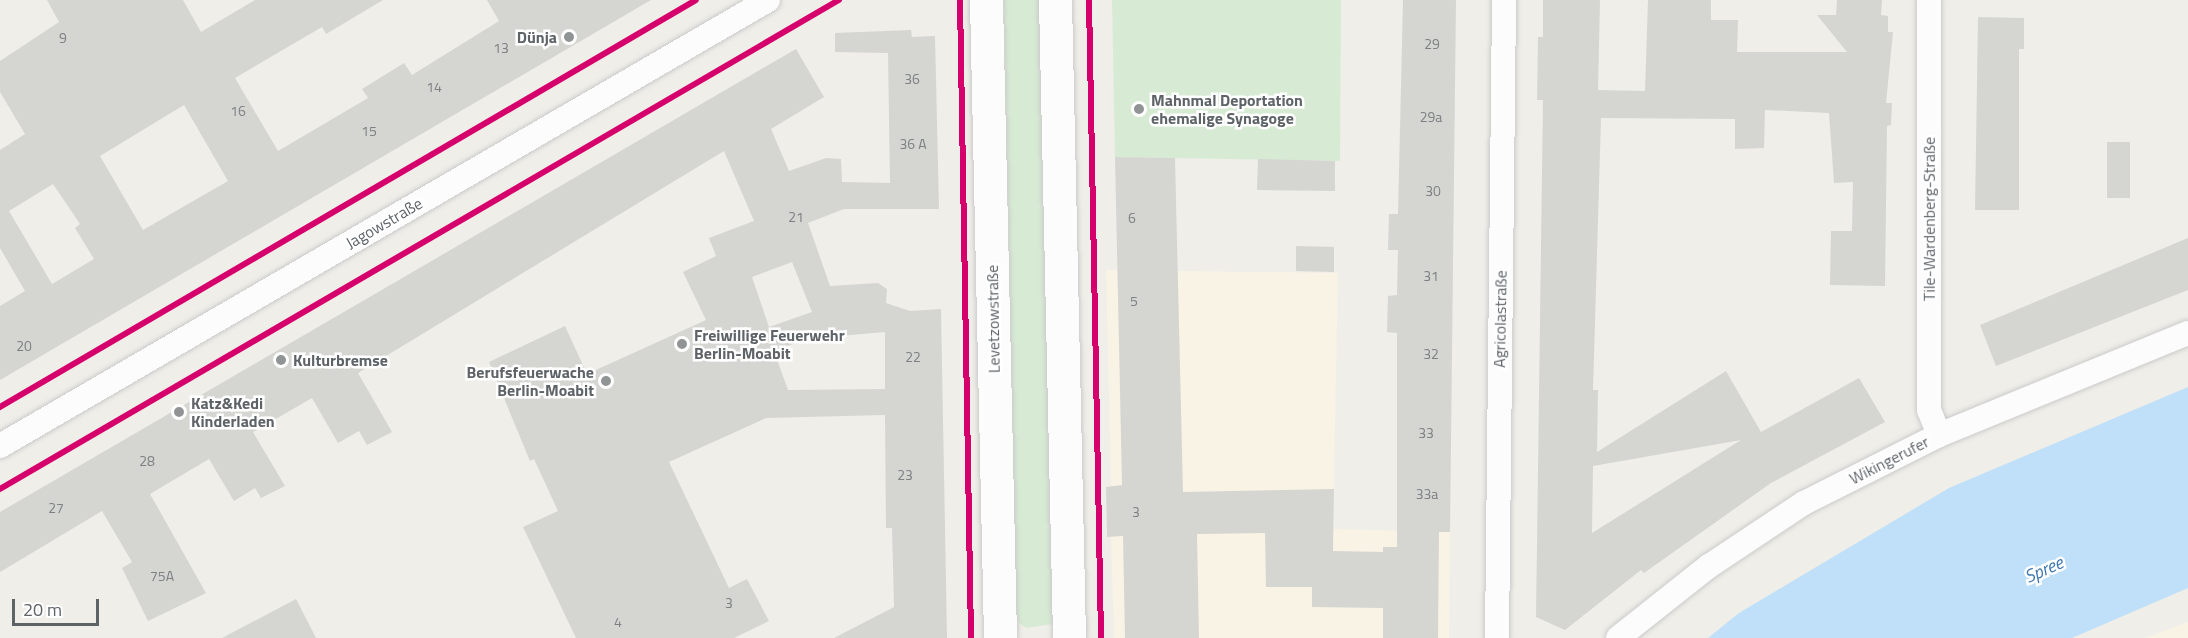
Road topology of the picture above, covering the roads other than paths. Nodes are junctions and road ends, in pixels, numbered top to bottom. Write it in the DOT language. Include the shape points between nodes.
graph roads {
  1 [pos="768,0"];
  2 [pos="986,0"];
  3 [pos="1055,0"];
  4 [pos="1504,0"];
  5 [pos="1929,0"];
  6 [pos="2188,333"];
  7 [pos="1939,435"];
  8 [pos="0,446"];
  9 [pos="1000,638"];
  10 [pos="1069,638"];
  11 [pos="1497,638"];
  12 [pos="1618,638"];
  1 -- 8 [label="street, Jagowstraße"];
  2 -- 9 [label="main road, Levetzowstraße"];
  3 -- 10 [label="main road"];
  4 -- 11 [label="street, Agricolastraße"];
  5 -- 7 [label="street, Tile-Wardenberg-Straße" via="1929,410"];
  6 -- 7 [label="street, Wikingerufer"];
  7 -- 12 [label="street, Wikingerufer" via="1804,503 1709,566"];
}
